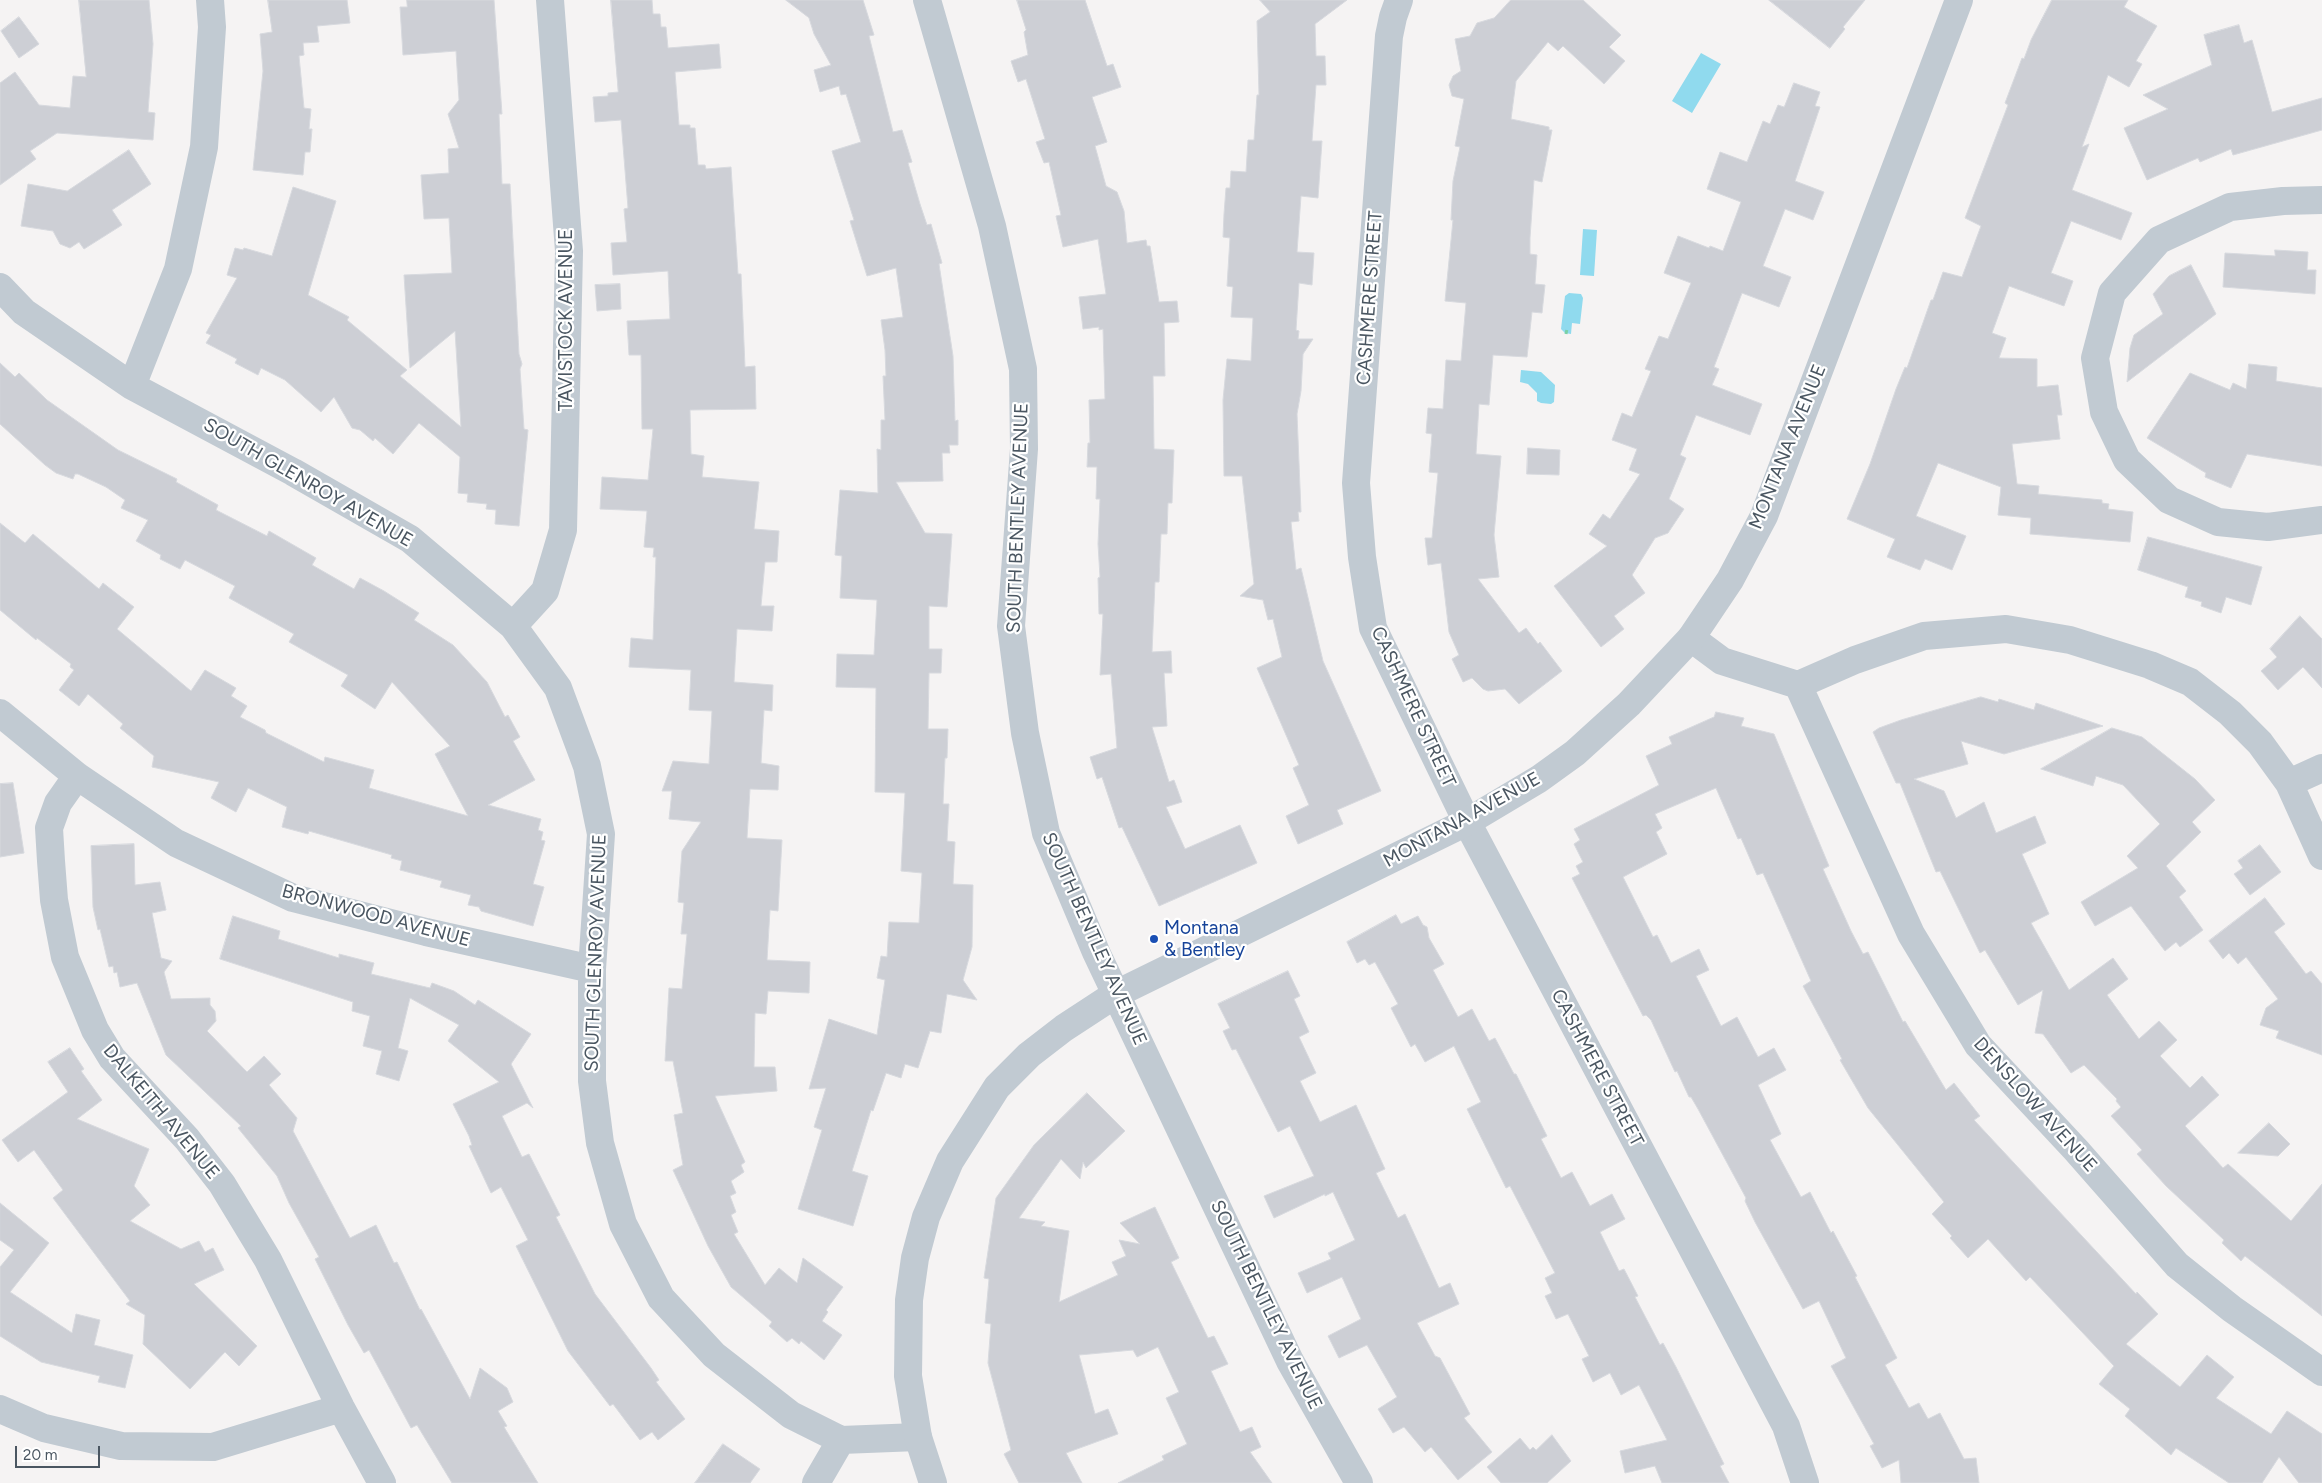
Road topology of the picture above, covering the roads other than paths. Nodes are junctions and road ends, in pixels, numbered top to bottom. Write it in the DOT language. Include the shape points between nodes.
graph roads {
  1 [pos="210,0"];
  2 [pos="550,0"];
  3 [pos="927,0"];
  4 [pos="1399,0"];
  5 [pos="1955,1"];
  6 [pos="2322,200"];
  7 [pos="0,287"];
  8 [pos="132,386"];
  9 [pos="2322,520"];
  10 [pos="513,626"];
  11 [pos="1691,638"];
  12 [pos="1798,685"];
  13 [pos="0,713"];
  14 [pos="2322,768"];
  15 [pos="77,776"];
  16 [pos="2289,783"];
  17 [pos="1467,822"];
  18 [pos="2322,856"];
  19 [pos="592,969"];
  20 [pos="1116,994"];
  21 [pos="2322,1372"];
  22 [pos="341,1408"];
  23 [pos="0,1409"];
  24 [pos="918,1436"];
  25 [pos="841,1440"];
  26 [pos="382,1483"];
  27 [pos="816,1483"];
  28 [pos="933,1483"];
  29 [pos="1359,1483"];
  30 [pos="1806,1483"];
  1 -- 8 [label="street" via="212,27 204,147 178,269"];
  2 -- 10 [label="street, TAVISTOCK AVENUE" via="569,251 563,530 545,591"];
  3 -- 20 [label="street, SOUTH BENTLEY AVENUE" via="992,226 1023,369 1024,449 1011,626 1025,733 1046,833"];
  4 -- 17 [label="street, CASHMERE STREET" via="1389,36 1356,483 1358,511 1373,628"];
  5 -- 11 [label="street, MONTANA AVENUE" via="1764,516 1730,580"];
  6 -- 9 [label="street" via="2230,207 2158,240 2112,293 2094,358 2104,412 2127,460 2168,500 2218,522 2268,527"];
  7 -- 8 [label="street, SOUTH GLENROY AVENUE" via="24,312"];
  8 -- 10 [label="street, SOUTH GLENROY AVENUE" via="294,472 410,539"];
  10 -- 19 [label="street, SOUTH GLENROY AVENUE" via="558,688 587,766 602,834"];
  11 -- 12 [label="street" via="1722,661"];
  11 -- 17 [label="street, MONTANA AVENUE" via="1629,704 1575,753 1539,779"];
  12 -- 16 [label="street" via="1855,660 1924,636 2006,629 2070,640 2150,665 2190,682 2260,743"];
  12 -- 21 [label="street, DENSLOW AVENUE" via="1911,934 1978,1045 2177,1265 2232,1310"];
  13 -- 15 [label="street, BRONWOOD AVENUE"];
  14 -- 16 [label="street"];
  15 -- 19 [label="street, BRONWOOD AVENUE" via="176,843 293,898"];
  15 -- 22 [label="street, DALKEITH AVENUE" via="58,802 49,828 51,861 54,900 65,957 94,1030 112,1058 187,1139 222,1184 268,1260"];
  16 -- 18 [label="street"];
  17 -- 20 [label="street, MONTANA AVENUE"];
  17 -- 30 [label="street, CASHMERE STREET" via="1786,1426"];
  19 -- 25 [label="street, SOUTH GLENROY AVENUE" via="592,1082 600,1143 623,1224 661,1298 714,1355 791,1415"];
  20 -- 24 [label="street, MONTANA AVENUE" via="1029,1055 997,1087 950,1161 926,1217 915,1258 909,1300 908,1376"];
  20 -- 29 [label="street, SOUTH BENTLEY AVENUE" via="1290,1361"];
  22 -- 23 [label="street" via="213,1447 121,1446 44,1428"];
  22 -- 26 [label="street, DALKEITH AVENUE"];
  24 -- 25 [label="street, SOUTH GLENROY AVENUE"];
  24 -- 28 [label="street, MONTANA AVENUE"];
  25 -- 27 [label="street"];
}
